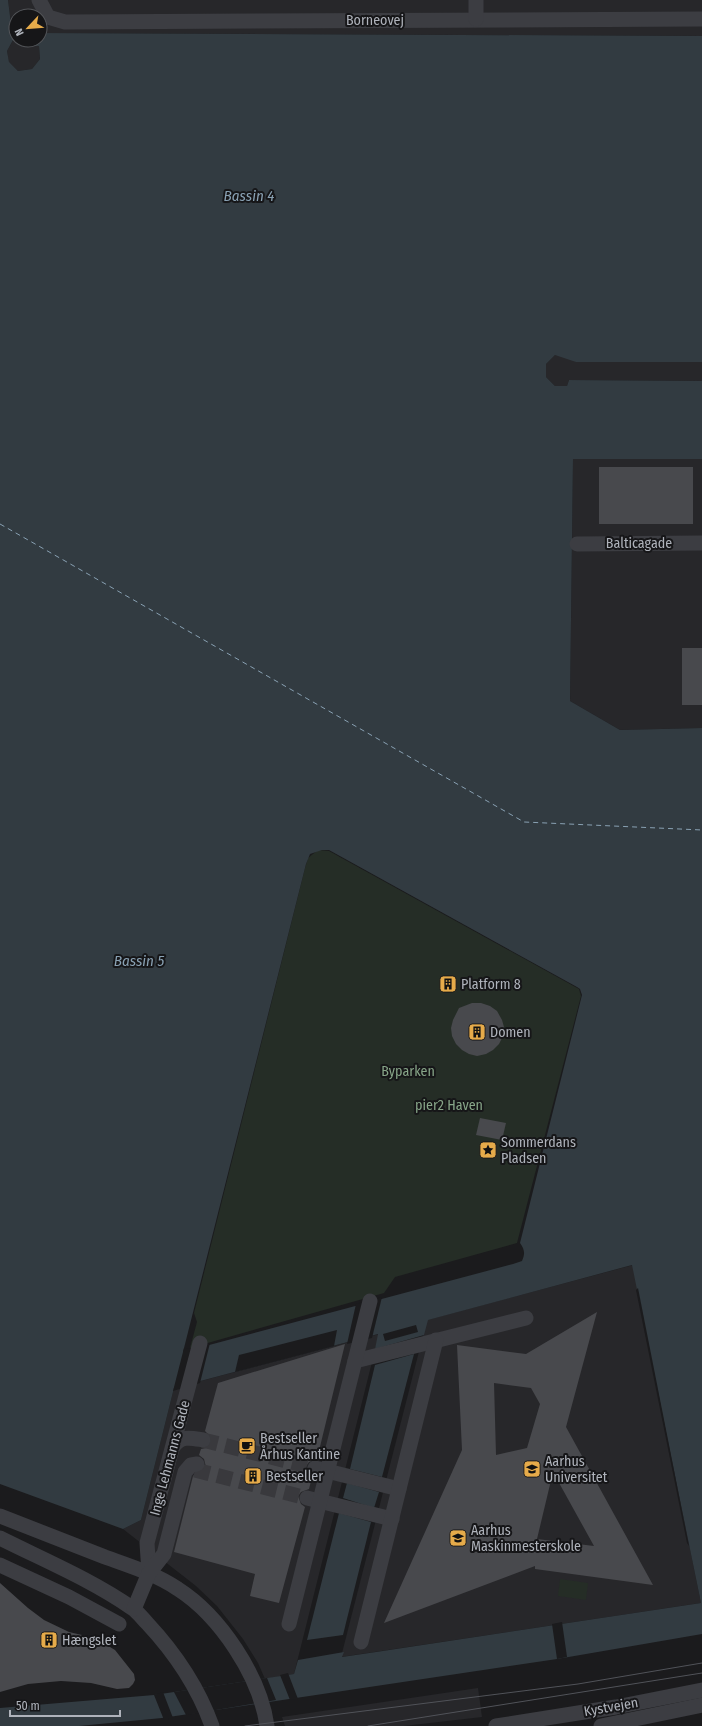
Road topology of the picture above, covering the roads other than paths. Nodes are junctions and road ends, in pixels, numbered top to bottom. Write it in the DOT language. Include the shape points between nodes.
graph roads {
  1 [pos="39,0"];
  2 [pos="476,0"];
  3 [pos="702,19"];
  4 [pos="476,20"];
  5 [pos="702,543"];
  6 [pos="577,544"];
  7 [pos="370,1301"];
  8 [pos="526,1318"];
  9 [pos="436,1340"];
  10 [pos="200,1343"];
  11 [pos="355,1361"];
  12 [pos="202,1444"];
  13 [pos="173,1447"];
  14 [pos="193,1467"];
  15 [pos="321,1470"];
  16 [pos="399,1489"];
  17 [pos="313,1500"];
  18 [pos="0,1516"];
  19 [pos="392,1519"];
  20 [pos="0,1538"];
  21 [pos="0,1565"];
  22 [pos="149,1574"];
  23 [pos="134,1609"];
  24 [pos="119,1624"];
  25 [pos="290,1624"];
  26 [pos="361,1642"];
  27 [pos="702,1690"];
  28 [pos="702,1706"];
  29 [pos="209,1719"];
  30 [pos="267,1726"];
  31 [pos="496,1726"];
  32 [pos="601,1726"];
  1 -- 4 [label="street, Borneovej" via="48,16 65,22"];
  2 -- 4 [label="street"];
  3 -- 4 [label="street, Borneovej"];
  5 -- 6 [label="street, Balticagade"];
  7 -- 11 [label="street"];
  8 -- 9 [label="street"];
  9 -- 11 [label="street"];
  9 -- 16 [label="street"];
  10 -- 13 [label="street, Inge Lehmanns Gade"];
  11 -- 15 [label="street"];
  12 -- 13 [label="street" via="186,1437 177,1441"];
  13 -- 22 [label="street, Inge Lehmanns Gade" via="147,1543"];
  14 -- 22 [label="street, Inge Lehmanns Gade" via="184,1472 164,1554"];
  15 -- 16 [label="street"];
  15 -- 17 [label="street"];
  16 -- 19 [label="street"];
  17 -- 19 [label="street"];
  17 -- 25 [label="street"];
  18 -- 22 [label="street"];
  19 -- 26 [label="street"];
  20 -- 23 [label="street" via="101,1588"];
  21 -- 24 [label="street" via="69,1596"];
  22 -- 23 [label="street, Inge Lehmanns Gade"];
  22 -- 30 [label="street" via="178,1589 209,1616 235,1649 262,1704"];
  23 -- 29 [label="street" via="170,1650 195,1688"];
  27 -- 31 [label="street, Kystvejen"];
  28 -- 32 [label="street, Kystvejen"];
}
